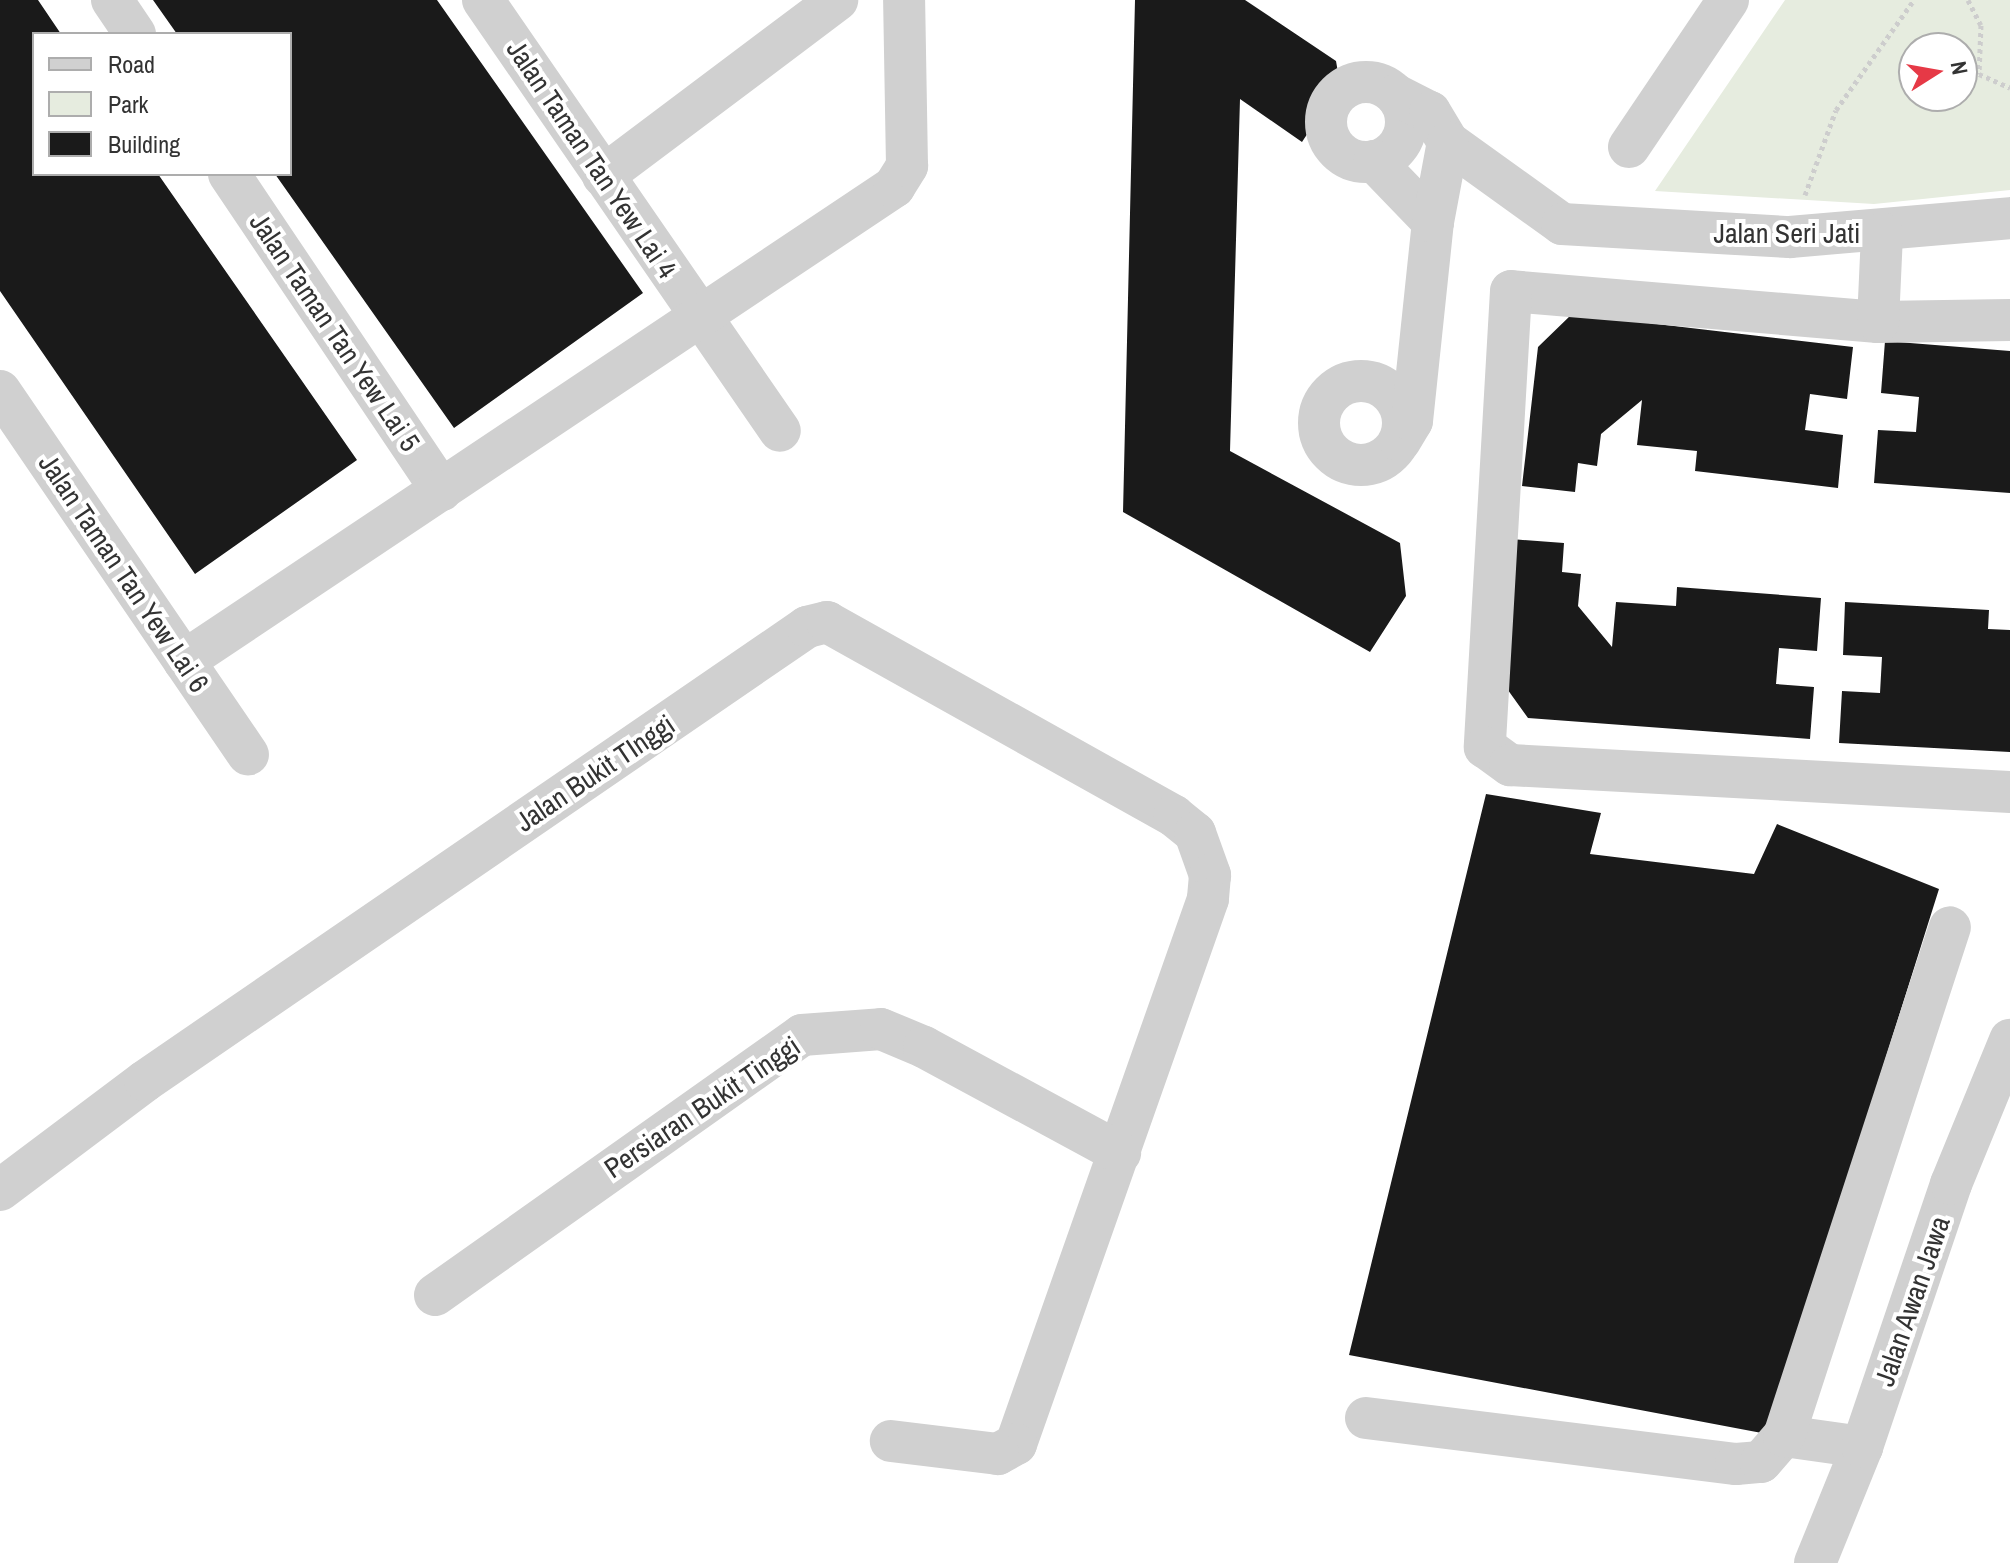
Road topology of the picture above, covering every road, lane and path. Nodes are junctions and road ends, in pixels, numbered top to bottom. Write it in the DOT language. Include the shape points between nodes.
graph roads {
  1 [pos="112,0"];
  2 [pos="483,0"];
  3 [pos="837,0"];
  4 [pos="904,0"];
  5 [pos="1728,0"];
  6 [pos="1914,0"];
  7 [pos="1968,0"];
  8 [pos="134,32"];
  9 [pos="2010,88"];
  10 [pos="1396,95"];
  11 [pos="1448,142"];
  12 [pos="1629,147"];
  13 [pos="1374,161"];
  14 [pos="230,176"];
  15 [pos="603,176"];
  16 [pos="2010,218"];
  17 [pos="1433,222"];
  18 [pos="1882,233"];
  19 [pos="1790,237"];
  20 [pos="700,317"];
  21 [pos="2010,320"];
  22 [pos="1878,322"];
  23 [pos="1423,352"];
  24 [pos="0,391"];
  25 [pos="1390,392"];
  26 [pos="780,431"];
  27 [pos="1400,441"];
  28 [pos="441,490"];
  29 [pos="184,661"];
  30 [pos="248,755"];
  31 [pos="2010,792"];
  32 [pos="1950,927"];
  33 [pos="2010,1040"];
  34 [pos="1120,1153"];
  35 [pos="0,1190"];
  36 [pos="435,1295"];
  37 [pos="1366,1418"];
  38 [pos="1784,1436"];
  39 [pos="891,1441"];
  40 [pos="1862,1447"];
  41 [pos="1815,1563"];
  1 -- 8 [label="street"];
  2 -- 15 [label="street, Jalan Taman Tan Yew Lai 4"];
  3 -- 15 [label="street"];
  4 -- 20 [label="street" via="907,166 894,187"];
  5 -- 12 [label="street"];
  6 -- 19 [label="path" via="1836,110"];
  7 -- 9 [label="path" via="1981,25 1979,74"];
  10 -- 11 [label="street" via="1430,112"];
  10 -- 13 [label="street" via="1406,129 1395,150"];
  10 -- 13 [label="street" via="1361,81 1338,92 1330,103 1326,128 1338,150 1361,162"];
  11 -- 17 [label="street"];
  11 -- 19 [label="street, Jalan Seri Jati" via="1562,224"];
  13 -- 17 [label="street"];
  14 -- 28 [label="street, Jalan Taman Tan Yew Lai 5"];
  15 -- 20 [label="street, Jalan Taman Tan Yew Lai 4"];
  16 -- 18 [label="street, Jalan Seri Jati"];
  17 -- 23 [label="street"];
  18 -- 19 [label="street, Jalan Seri Jati"];
  18 -- 22 [label="street"];
  20 -- 26 [label="street, Jalan Taman Tan Yew Lai 4"];
  20 -- 28 [label="street"];
  21 -- 22 [label="street"];
  22 -- 31 [label="street" via="1511,291 1485,747 1510,765"];
  23 -- 25 [label="street" via="1410,376"];
  23 -- 27 [label="street" via="1412,421"];
  24 -- 29 [label="street, Jalan Taman Tan Yew Lai 6"];
  25 -- 27 [label="street" via="1402,415"];
  25 -- 27 [label="street" via="1371,381 1350,381 1325,401 1319,431 1328,450 1345,463 1366,466 1386,458"];
  28 -- 29 [label="street"];
  29 -- 30 [label="street, Jalan Taman Tan Yew Lai 6"];
  32 -- 38 [label="street"];
  33 -- 40 [label="street, Jalan Awan Jawa" via="1951,1184"];
  34 -- 35 [label="street, Jalan Bukit TInggi" via="1208,899 1207,854 1195,833 1174,816 827,622 807,627 157,1072"];
  34 -- 36 [label="street, Persiaran Bukit Tinggi" via="881,1029 802,1035"];
  34 -- 39 [label="street" via="1016,1444 998,1454"];
  37 -- 38 [label="street" via="1736,1464 1761,1462"];
  38 -- 40 [label="street"];
  40 -- 41 [label="street, Jalan Awan Jawa"];
}
